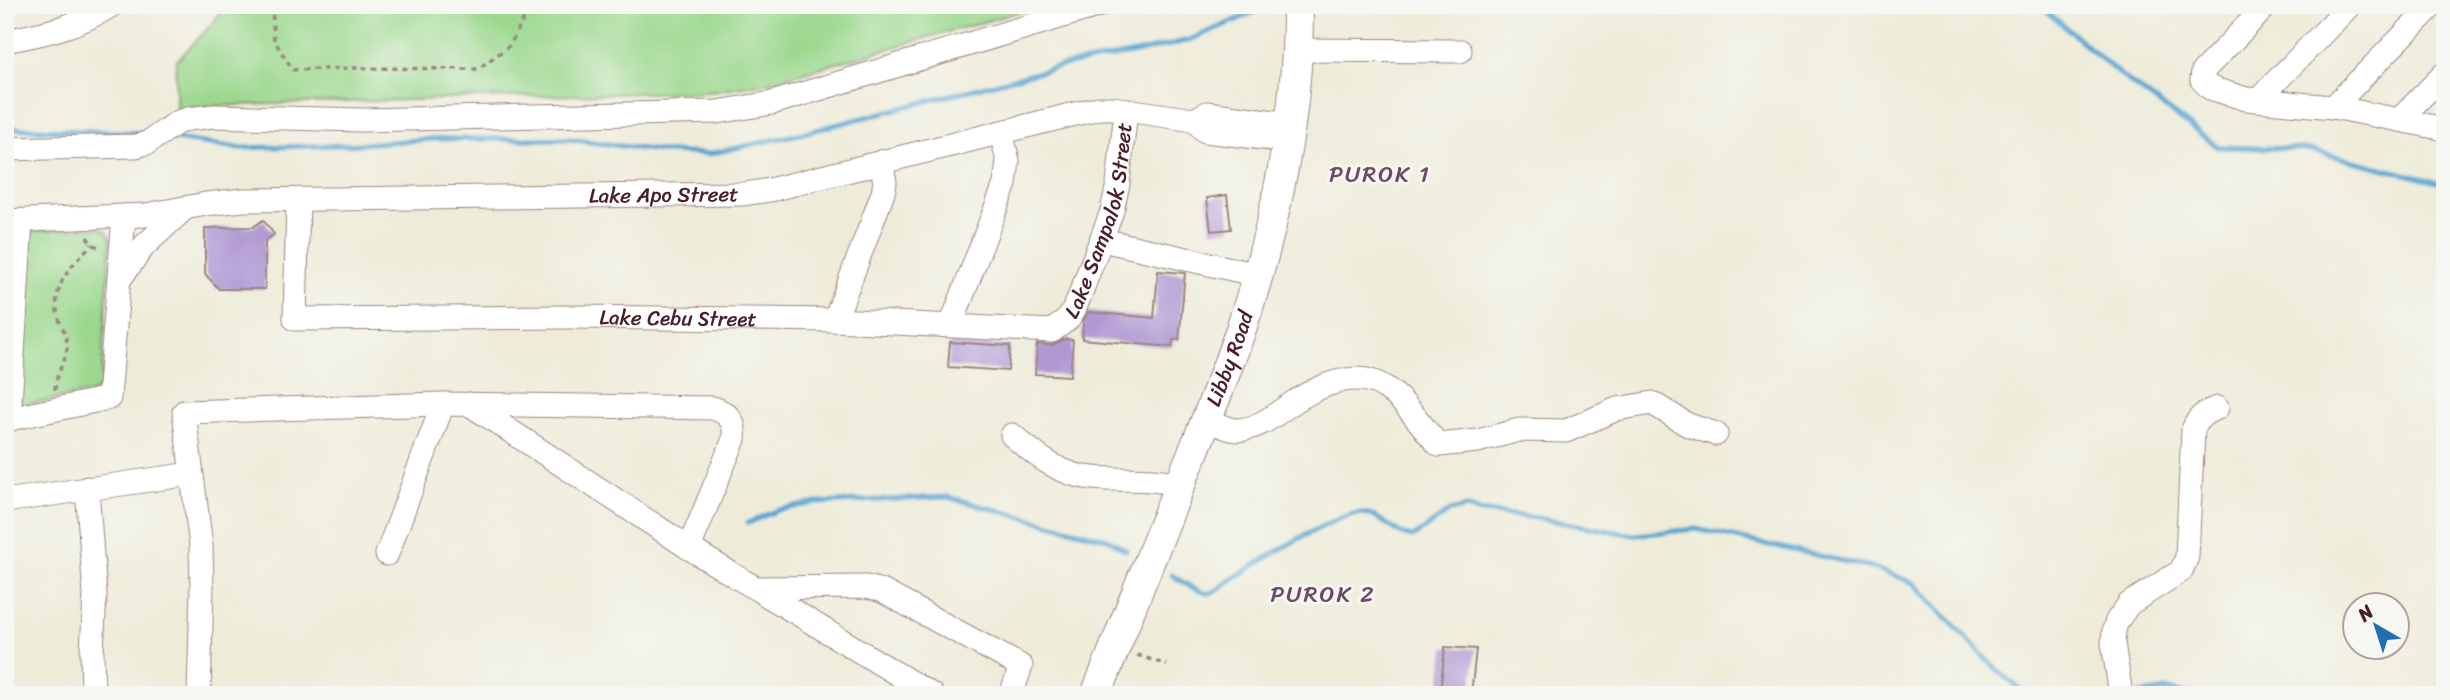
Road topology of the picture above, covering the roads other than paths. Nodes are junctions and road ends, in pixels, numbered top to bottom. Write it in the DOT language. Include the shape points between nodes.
graph roads {
  1 [pos="111,5"];
  2 [pos="1100,5"];
  3 [pos="1298,5"];
  4 [pos="2267,5"];
  5 [pos="2350,5"];
  6 [pos="2433,5"];
  7 [pos="5,41"];
  8 [pos="1297,50"];
  9 [pos="1461,51"];
  10 [pos="2445,73"];
  11 [pos="2258,100"];
  12 [pos="2333,107"];
  13 [pos="1126,110"];
  14 [pos="2400,119"];
  15 [pos="2445,129"];
  16 [pos="1001,132"];
  17 [pos="1289,132"];
  18 [pos="5,149"];
  19 [pos="881,162"];
  20 [pos="298,200"];
  21 [pos="186,207"];
  22 [pos="124,216"];
  23 [pos="13,221"];
  24 [pos="1102,240"];
  25 [pos="1258,275"];
  26 [pos="119,280"];
  27 [pos="835,320"];
  28 [pos="951,325"];
  29 [pos="1061,327"];
  30 [pos="443,404"];
  31 [pos="469,404"];
  32 [pos="2217,408"];
  33 [pos="1207,419"];
  34 [pos="7,420"];
  35 [pos="1012,435"];
  36 [pos="1716,435"];
  37 [pos="191,474"];
  38 [pos="1180,485"];
  39 [pos="87,488"];
  40 [pos="5,501"];
  41 [pos="689,548"];
  42 [pos="387,554"];
  43 [pos="757,588"];
  44 [pos="93,695"];
  45 [pos="199,695"];
  46 [pos="932,695"];
  47 [pos="1011,695"];
  48 [pos="1096,695"];
  49 [pos="2121,695"];
  1 -- 7 [label="street" via="93,17 48,33"];
  2 -- 18 [label="street" via="772,103 718,112 361,120 188,118 136,146"];
  3 -- 8 [label="main road, Libby Road"];
  4 -- 11 [label="street" via="2201,76 2210,88"];
  5 -- 11 [label="street"];
  6 -- 12 [label="street"];
  8 -- 9 [label="street"];
  8 -- 17 [label="main road, Libby Road"];
  10 -- 14 [label="street"];
  11 -- 12 [label="street"];
  12 -- 14 [label="street"];
  13 -- 16 [label="street, Lake Apo Street" via="1099,108"];
  13 -- 17 [label="street, Lake Apo Street" via="1194,120 1205,131"];
  13 -- 24 [label="street, Lake Sampalok Street" via="1118,184"];
  14 -- 15 [label="street"];
  16 -- 19 [label="street, Lake Apo Street"];
  16 -- 28 [label="street" via="1007,161 1005,184"];
  17 -- 25 [label="main road, Libby Road"];
  19 -- 20 [label="street, Lake Apo Street" via="770,190 716,196"];
  19 -- 27 [label="street" via="883,193"];
  20 -- 21 [label="street, Lake Apo Street"];
  20 -- 27 [label="street, Lake Cebu Street" via="295,319"];
  21 -- 22 [label="street, Lake Apo Street"];
  21 -- 26 [label="street" via="144,247"];
  22 -- 23 [label="street, Lake Apo Street"];
  22 -- 26 [label="street"];
  23 -- 34 [label="street"];
  24 -- 25 [label="street"];
  24 -- 29 [label="street, Lake Sampalok Street" via="1074,308"];
  25 -- 33 [label="main road, Libby Road"];
  26 -- 34 [label="street" via="109,398"];
  27 -- 28 [label="street, Lake Cebu Street"];
  28 -- 29 [label="street, Lake Cebu Street" via="1040,331"];
  30 -- 31 [label="street"];
  30 -- 37 [label="street" via="184,412"];
  30 -- 42 [label="street"];
  31 -- 41 [label="street"];
  31 -- 41 [label="street" via="723,411 735,429 734,439"];
  32 -- 49 [label="street" via="2197,419 2193,430 2187,557 2181,570 2129,604 2117,621 2114,655"];
  33 -- 36 [label="street" via="1234,430 1257,427 1296,400 1358,377 1382,385 1406,404 1439,445 1519,430 1566,431 1617,409 1652,403 1688,425"];
  33 -- 38 [label="main road, Libby Road"];
  35 -- 38 [label="street" via="1033,453 1074,475 1149,478"];
  37 -- 39 [label="street"];
  37 -- 45 [label="street" via="201,546"];
  38 -- 48 [label="main road, Libby Road"];
  39 -- 40 [label="street"];
  39 -- 44 [label="street" via="95,594"];
  41 -- 43 [label="street"];
  43 -- 46 [label="street"];
  43 -- 47 [label="street" via="867,587 882,591 1021,666"];
}
